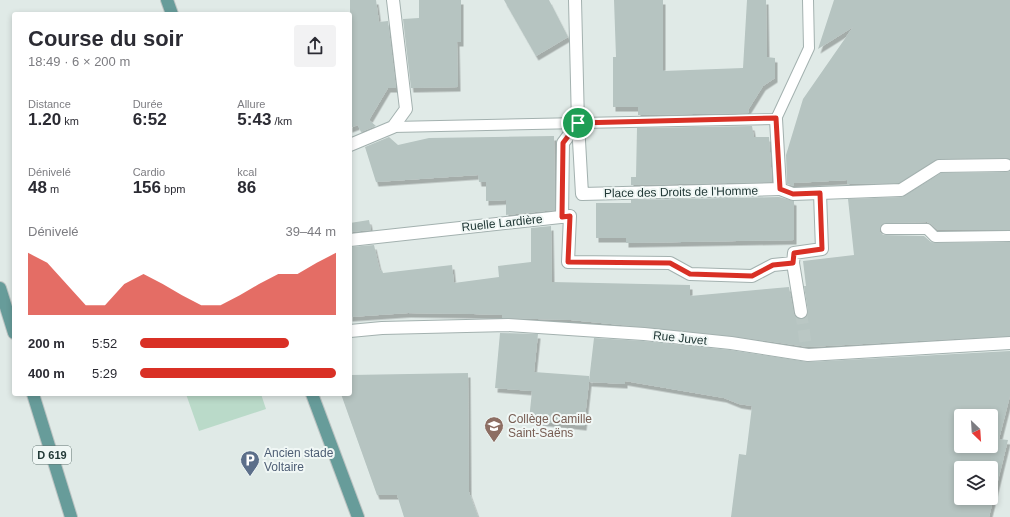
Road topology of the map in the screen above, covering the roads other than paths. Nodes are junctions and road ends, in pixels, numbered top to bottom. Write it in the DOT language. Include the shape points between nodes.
graph roads {
  1 [pos="167,0"];
  2 [pos="393,0"];
  3 [pos="575,0"];
  4 [pos="808,0"];
  5 [pos="171,12"];
  6 [pos="776,118"];
  7 [pos="578,123"];
  8 [pos="393,127"];
  9 [pos="352,144"];
  10 [pos="1006,165"];
  11 [pos="780,189"];
  12 [pos="820,193"];
  13 [pos="562,217"];
  14 [pos="886,230"];
  15 [pos="1010,236"];
  16 [pos="352,240"];
  17 [pos="793,263"];
  18 [pos="0,288"];
  19 [pos="801,312"];
  20 [pos="12,327"];
  21 [pos="352,331"];
  22 [pos="1010,343"];
  23 [pos="34,396"];
  24 [pos="313,396"];
  25 [pos="71,517"];
  26 [pos="358,517"];
  1 -- 5 [label="main road"];
  2 -- 8 [label="street" via="406,110"];
  3 -- 7 [label="street, Place des Droits de l'Homme"];
  4 -- 6 [label="lane" via="809,48"];
  6 -- 7 [label="lane"];
  6 -- 11 [label="street"];
  7 -- 8 [label="lane"];
  7 -- 11 [label="street, Place des Droits de l'Homme" via="582,194"];
  7 -- 13 [label="street" via="563,143"];
  8 -- 9 [label="street"];
  10 -- 12 [label="street" via="939,166 901,190"];
  11 -- 12 [label="street" via="793,194"];
  12 -- 17 [label="street" via="822,249 794,253"];
  13 -- 16 [label="street, Ruelle Lardière"];
  13 -- 17 [label="street" via="570,216 568,262 670,263 690,274 752,276 773,265"];
  14 -- 15 [label="lane" via="927,229 936,237"];
  17 -- 19 [label="street"];
  18 -- 20 [label="main road"];
  21 -- 22 [label="street, Rue Juvet" via="508,325 644,334 807,350"];
  23 -- 25 [label="main road, D 619"];
  24 -- 26 [label="main road"];
}
